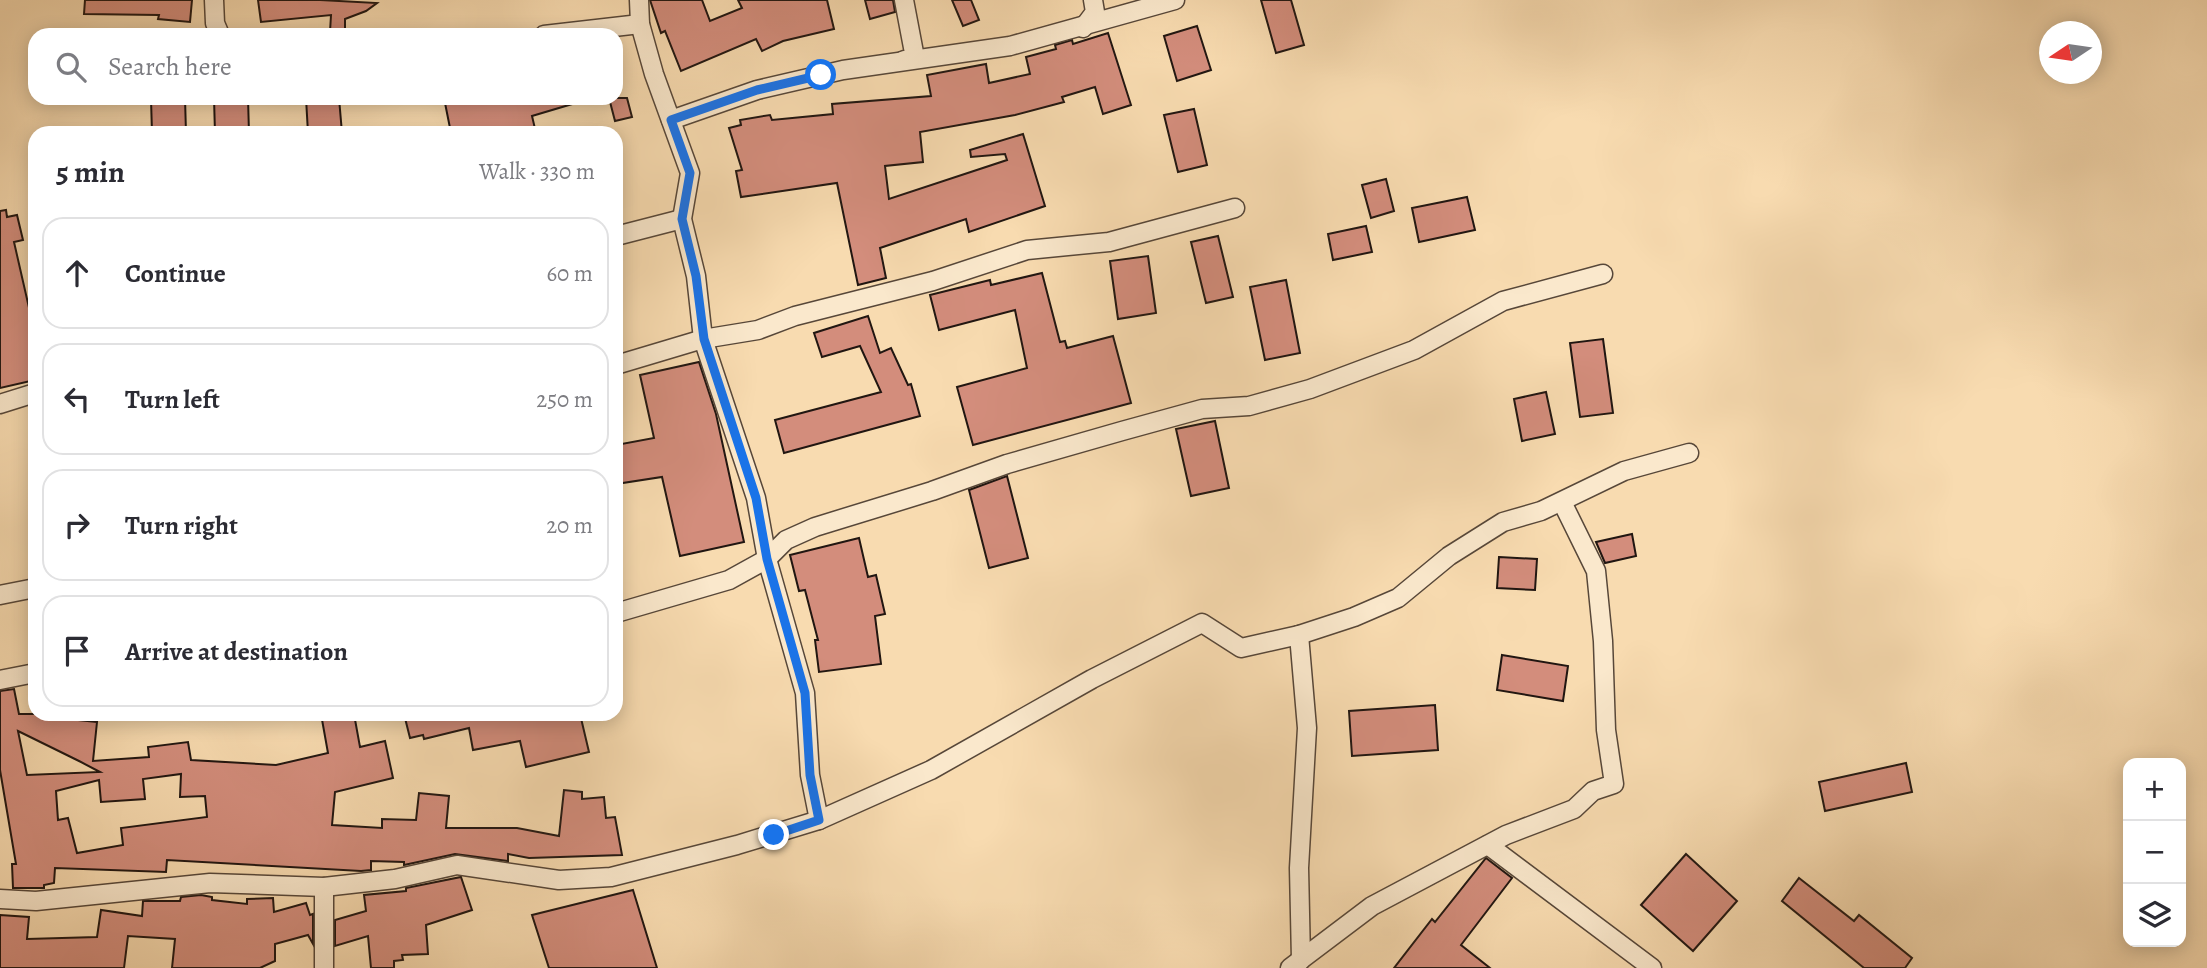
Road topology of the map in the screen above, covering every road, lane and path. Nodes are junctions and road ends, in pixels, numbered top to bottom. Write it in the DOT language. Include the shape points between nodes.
graph roads {
  1 [pos="214,0"];
  2 [pos="639,0"];
  3 [pos="904,0"];
  4 [pos="1093,0"];
  5 [pos="1175,0"];
  6 [pos="640,24"];
  7 [pos="217,28"];
  8 [pos="605,28"];
  9 [pos="1083,28"];
  10 [pos="894,63"];
  11 [pos="671,120"];
  12 [pos="1235,208"];
  13 [pos="682,219"];
  14 [pos="623,234"];
  15 [pos="1603,274"];
  16 [pos="704,339"];
  17 [pos="623,363"];
  18 [pos="28,395"];
  19 [pos="0,404"];
  20 [pos="1689,453"];
  21 [pos="1562,502"];
  22 [pos="767,559"];
  23 [pos="28,589"];
  24 [pos="0,595"];
  25 [pos="623,611"];
  26 [pos="1299,635"];
  27 [pos="28,674"];
  28 [pos="0,680"];
  29 [pos="819,820"];
  30 [pos="1488,845"];
  31 [pos="324,887"];
  32 [pos="0,899"];
  33 [pos="1294,967"];
  34 [pos="324,968"];
  35 [pos="1652,968"];
  1 -- 7 [label="street"];
  2 -- 6 [label="street"];
  3 -- 10 [label="street" via="915,58"];
  4 -- 9 [label="street" via="1095,12"];
  5 -- 9 [label="street"];
  6 -- 8 [label="street"];
  6 -- 11 [label="street"];
  9 -- 10 [label="street" via="1010,46"];
  10 -- 11 [label="street" via="757,90"];
  11 -- 13 [label="street" via="690,173"];
  12 -- 16 [label="street" via="1110,242 1027,250 758,330"];
  13 -- 14 [label="street"];
  13 -- 16 [label="street"];
  15 -- 22 [label="street" via="1503,301 1414,350 1310,389 1249,406 1202,409 1007,464 815,527 786,540"];
  16 -- 17 [label="street"];
  16 -- 22 [label="street" via="756,498"];
  18 -- 19 [label="street"];
  20 -- 21 [label="street" via="1624,471"];
  21 -- 26 [label="street" via="1503,522 1449,556 1398,598"];
  21 -- 30 [label="street" via="1596,571 1614,784 1593,791 1574,809"];
  22 -- 25 [label="street" via="729,580"];
  22 -- 29 [label="street" via="805,693 810,775"];
  23 -- 24 [label="street"];
  26 -- 29 [label="street" via="1241,648 1202,623 931,770"];
  26 -- 33 [label="street" via="1307,728 1299,868 1301,960"];
  27 -- 28 [label="street"];
  29 -- 31 [label="street" via="611,877 559,880 457,865 395,879"];
  30 -- 33 [label="street" via="1372,906"];
  30 -- 35 [label="street"];
  31 -- 32 [label="street" via="210,883 36,901"];
  31 -- 34 [label="street"];
}
